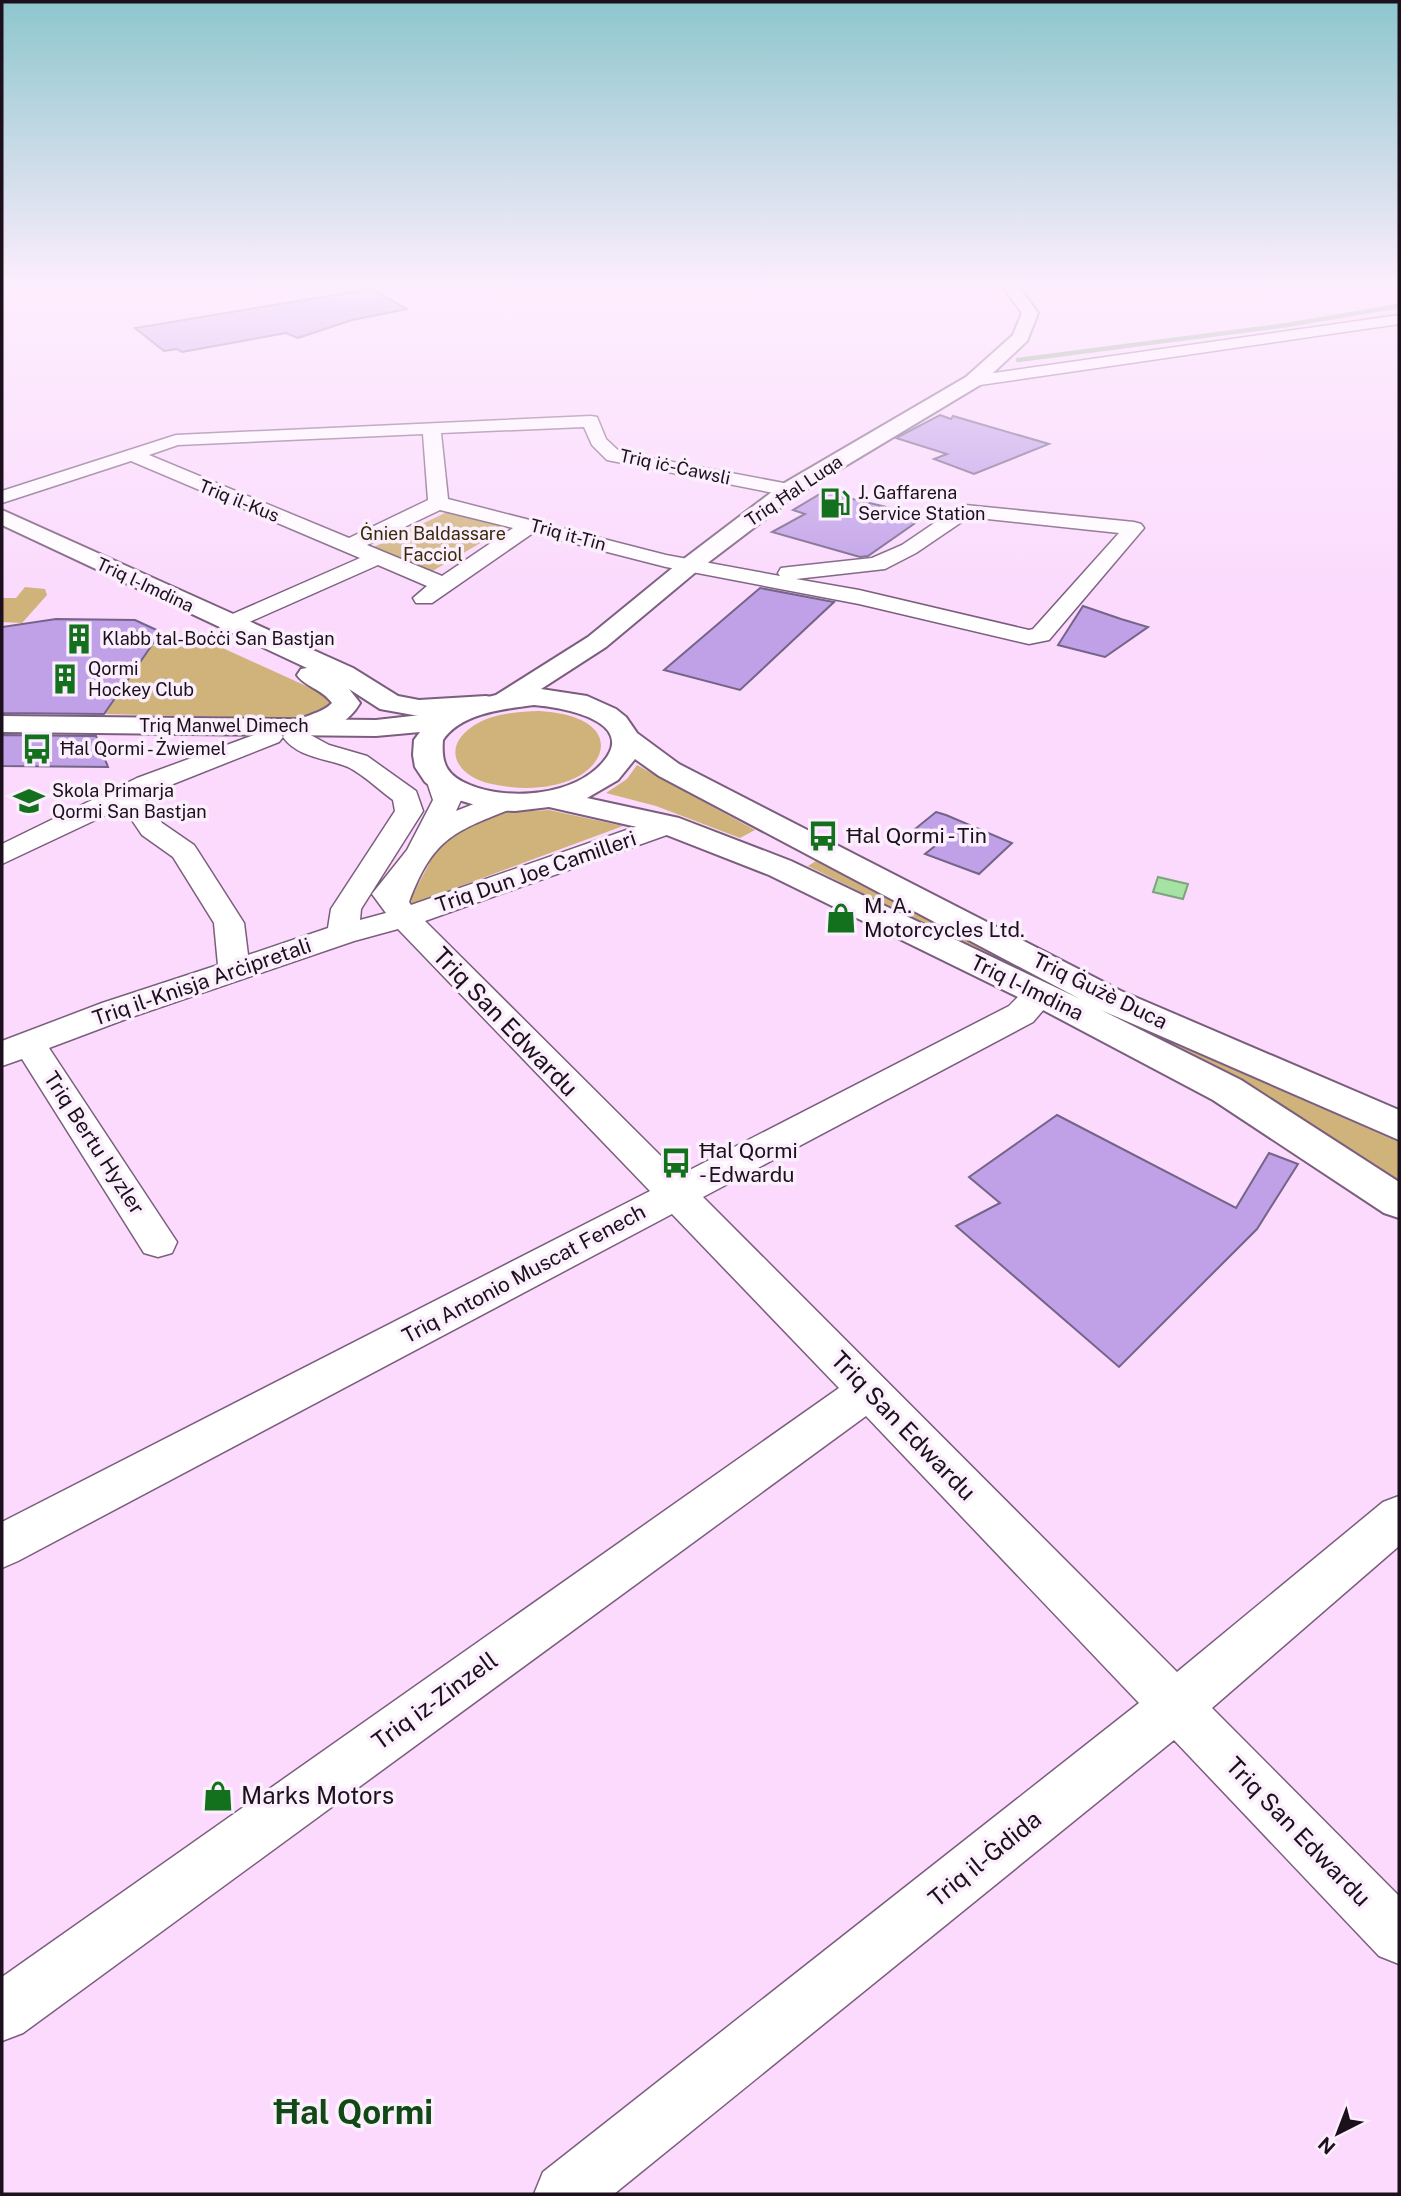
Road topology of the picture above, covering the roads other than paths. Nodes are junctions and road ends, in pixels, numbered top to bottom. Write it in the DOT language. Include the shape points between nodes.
graph roads {
  1 [pos="957,390"];
  2 [pos="432,428"];
  3 [pos="131,454"];
  4 [pos="789,490"];
  5 [pos="2,497"];
  6 [pos="438,503"];
  7 [pos="2,517"];
  8 [pos="531,525"];
  9 [pos="2,531"];
  10 [pos="348,546"];
  11 [pos="377,558"];
  12 [pos="689,566"];
  13 [pos="745,577"];
  14 [pos="444,585"];
  15 [pos="422,600"];
  16 [pos="229,624"];
  17 [pos="597,642"];
  18 [pos="496,702"];
  19 [pos="592,707"];
  20 [pos="446,721"];
  21 [pos="2,724"];
  22 [pos="291,733"];
  23 [pos="2,737"];
  24 [pos="626,739"];
  25 [pos="205,749"];
  26 [pos="434,773"];
  27 [pos="128,793"];
  28 [pos="552,799"];
  29 [pos="504,802"];
  30 [pos="668,825"];
  31 [pos="429,840"];
  32 [pos="2,855"];
  33 [pos="404,877"];
  34 [pos="404,919"];
  35 [pos="343,934"];
  36 [pos="234,971"];
  37 [pos="1041,994"];
  38 [pos="16,1049"];
  39 [pos="1399,1126"];
  40 [pos="676,1194"];
  41 [pos="1399,1202"];
  42 [pos="158,1242"];
  43 [pos="869,1390"];
  44 [pos="1399,1517"];
  45 [pos="2,1546"];
  46 [pos="1176,1706"];
  47 [pos="1399,1936"];
  48 [pos="2,2012"];
  49 [pos="565,2194"];
  1 -- 4 [label="main road, Triq Ħal Luqa"];
  2 -- 3 [label="street, Triq iċ-Ċawsli" via="176,440"];
  2 -- 4 [label="street, Triq iċ-Ċawsli" via="591,421 598,441 614,456"];
  2 -- 6 [label="street"];
  3 -- 5 [label="street, Triq iċ-Ċawsli"];
  3 -- 10 [label="street, Triq il-Kus"];
  4 -- 12 [label="main road, Triq Ħal Luqa"];
  6 -- 8 [label="street, Triq it-Tin"];
  6 -- 10 [label="street"];
  7 -- 16 [label="main road, Triq l-Imdina"];
  8 -- 12 [label="street, Triq it-Tin"];
  8 -- 14 [label="street"];
  9 -- 22 [label="main road, Triq l-Imdina" via="332,685 346,703 342,711"];
  10 -- 11 [label="street, Triq il-Kus"];
  11 -- 14 [label="street, Triq il-Kus"];
  11 -- 16 [label="street"];
  12 -- 13 [label="street, Triq it-Tin"];
  12 -- 17 [label="main road, Triq Ħal Luqa"];
  13 -- 13 [label="street, Triq it-Tin" via="859,597 1029,637 1041,635 1134,527 965,511 909,549 877,564"];
  14 -- 15 [label="street"];
  16 -- 18 [label="main road, Triq l-Imdina" via="344,674 390,703 419,708"];
  17 -- 18 [label="main road, Triq Ħal Luqa"];
  17 -- 19 [label="main road, Triq Ħal Luqa" via="583,676"];
  18 -- 19 [label="main road, Triq l-Imdina" via="534,697"];
  18 -- 20 [label="main road"];
  19 -- 24 [label="main road, Triq Ġużè Duca" via="620,726"];
  20 -- 22 [label="main road, Triq Manwel Dimech"];
  20 -- 26 [label="main road" via="432,734 426,749"];
  21 -- 22 [label="main road, Triq Manwel Dimech"];
  22 -- 25 [label="main road, Triq Manwel Dimech"];
  22 -- 26 [label="main road, Triq Manwel Dimech" via="369,744"];
  22 -- 35 [label="street" via="320,751 358,762 406,797 409,811 346,909"];
  23 -- 25 [label="main road, Triq Manwel Dimech"];
  24 -- 28 [label="main road" via="624,757 609,775 585,789"];
  24 -- 39 [label="main road, Triq Ġużè Duca" via="669,770 1108,999"];
  25 -- 27 [label="street"];
  26 -- 29 [label="main road, Triq Manwel Dimech" via="455,790"];
  26 -- 31 [label="street" via="447,800"];
  27 -- 32 [label="street"];
  27 -- 36 [label="street" via="152,829 184,851 229,923"];
  28 -- 29 [label="main road, Triq Manwel Dimech"];
  28 -- 30 [label="main road, Triq l-Imdina"];
  29 -- 31 [label="street" via="461,819"];
  30 -- 34 [label="street, Triq Dun Joe Camilleri"];
  30 -- 37 [label="main road, Triq l-Imdina" via="780,868"];
  31 -- 33 [label="street"];
  33 -- 34 [label="street" via="394,902"];
  33 -- 35 [label="street"];
  34 -- 35 [label="street, Triq il-Knisja Arċipretali"];
  34 -- 40 [label="street, Triq San Edwardu"];
  35 -- 36 [label="street, Triq il-Knisja Arċipretali"];
  36 -- 38 [label="street, Triq il-Knisja Arċipretali"];
  37 -- 40 [label="street, Triq Antonio Muscat Fenech" via="1021,1014"];
  37 -- 41 [label="main road, Triq l-Imdina" via="1227,1090"];
  38 -- 42 [label="street, Triq Bertu Hyzler"];
  40 -- 43 [label="street, Triq San Edwardu"];
  40 -- 45 [label="street, Triq Antonio Muscat Fenech"];
  43 -- 46 [label="street, Triq San Edwardu"];
  43 -- 48 [label="street, Triq iz-Zinzell"];
  44 -- 46 [label="street, Triq il-Ġdida"];
  46 -- 47 [label="street, Triq San Edwardu"];
  46 -- 49 [label="street, Triq il-Ġdida"];
}
